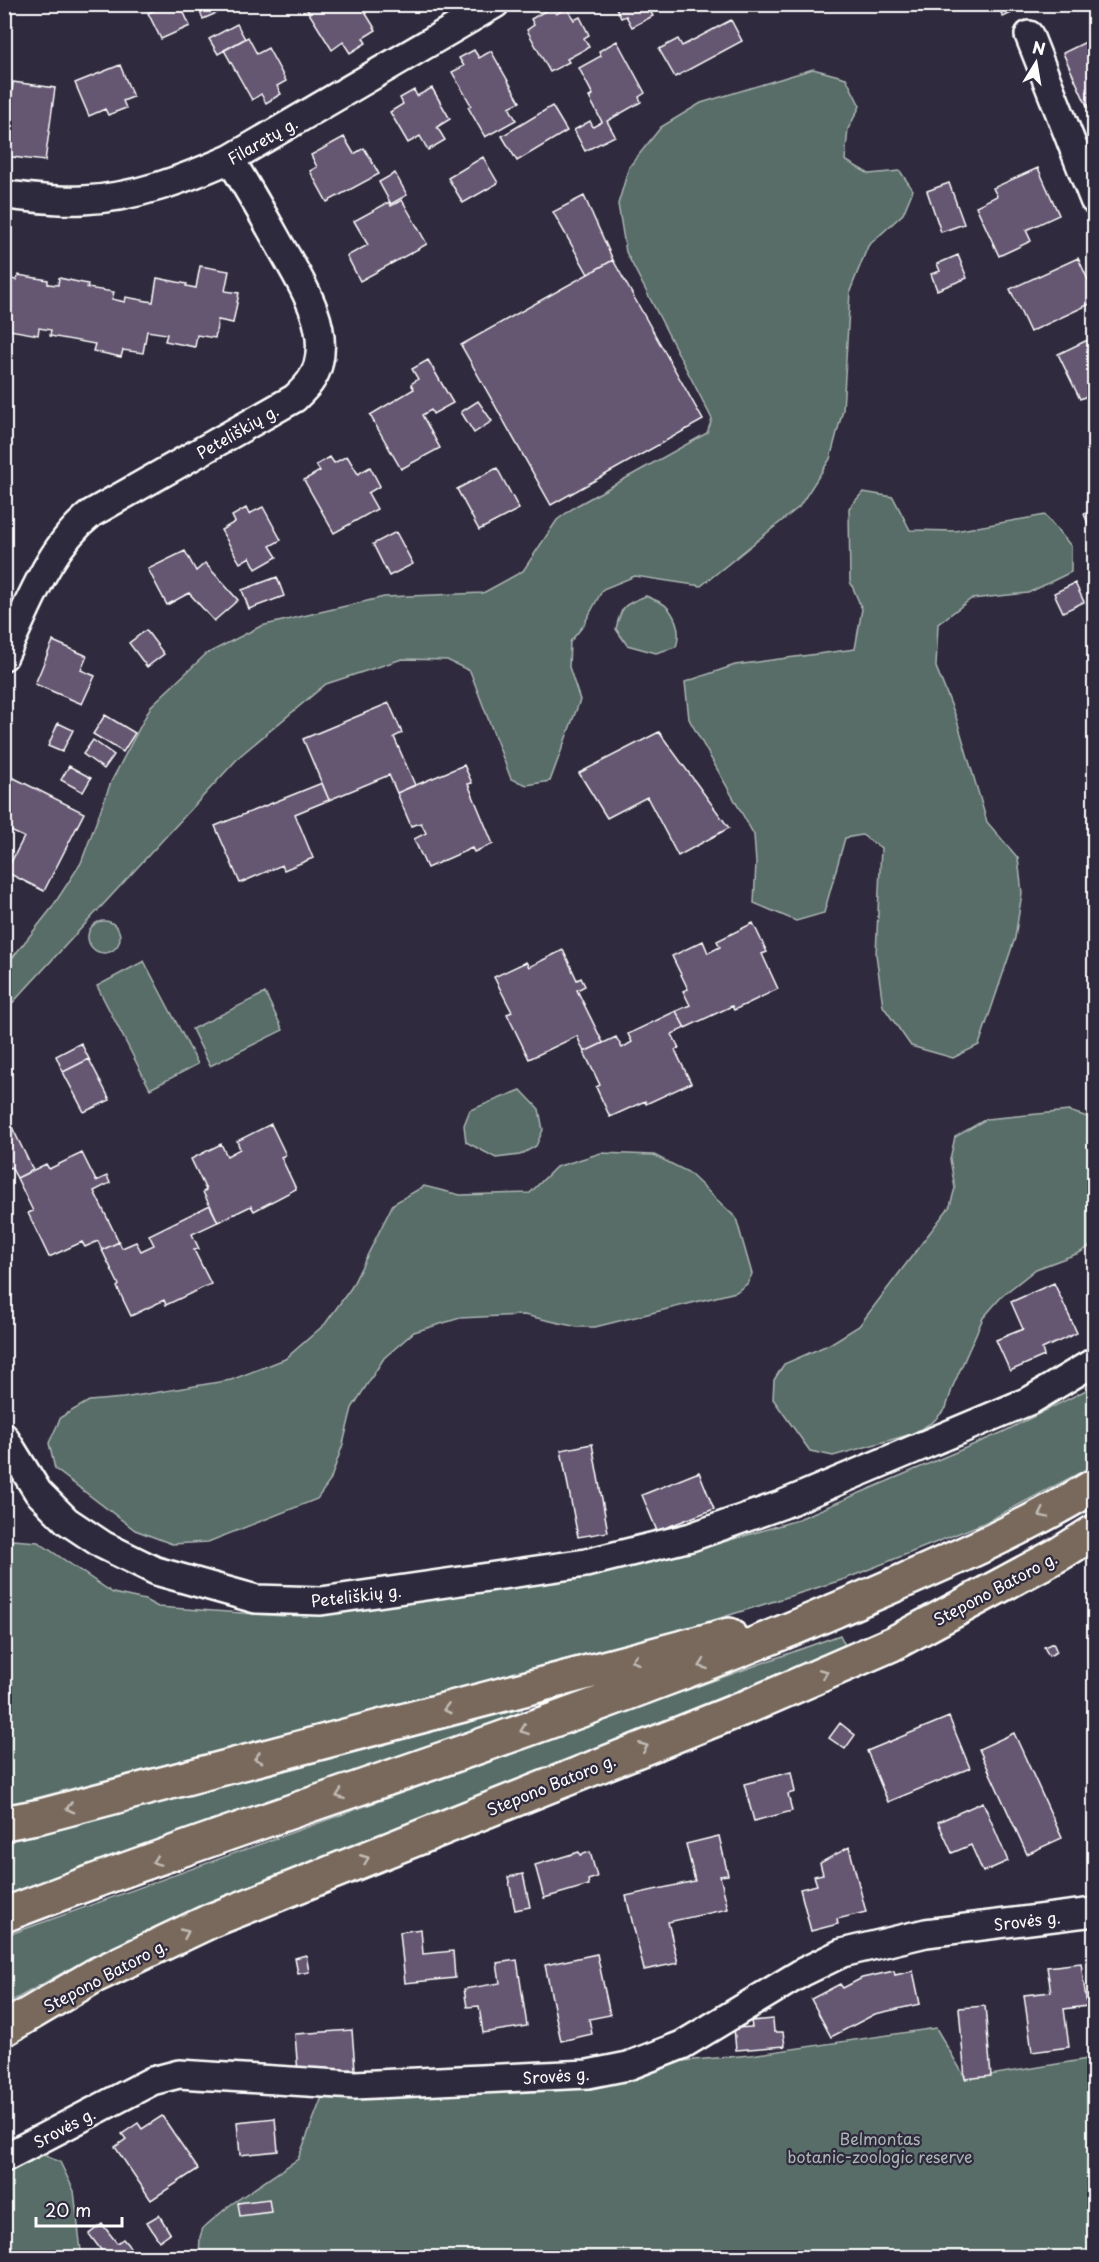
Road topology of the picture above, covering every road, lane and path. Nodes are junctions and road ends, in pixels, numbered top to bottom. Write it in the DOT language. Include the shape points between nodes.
graph roads {
  1 [pos="495,4"];
  2 [pos="1029,36"];
  3 [pos="230,159"];
  4 [pos="4,195"];
  5 [pos="1095,200"];
  6 [pos="4,656"];
  7 [pos="1095,1362"];
  8 [pos="4,1437"];
  9 [pos="1095,1486"];
  10 [pos="1095,1532"];
  11 [pos="854,1602"];
  12 [pos="4,1824"];
  13 [pos="1095,1912"];
  14 [pos="4,1915"];
  15 [pos="4,2029"];
  16 [pos="4,2158"];
  1 -- 3 [label="street, Filaretų g."];
  2 -- 5 [label="street"];
  3 -- 4 [label="street, Filaretų g." via="190,177 118,196 83,200"];
  3 -- 6 [label="street, Peteliškių g." via="303,286 317,322 321,349 312,381 295,398 78,524 60,547"];
  7 -- 8 [label="street, Peteliškių g." via="1031,1400 781,1505 691,1537 586,1563 321,1601 256,1599 156,1571 103,1545 67,1521 38,1492"];
  9 -- 11 [label="main road, one-way" via="939,1566"];
  15 -- 10 [label="main road, Stepono Batoro g., one-way" via="94,1976 210,1921 749,1706 892,1644"];
  11 -- 12 [label="main road, one-way"];
  11 -- 14 [label="main road, one-way" via="725,1657"];
  13 -- 16 [label="street, Srovės g." via="926,1933 842,1953 682,2045 628,2066 588,2074 355,2085 179,2074 152,2081"];
}
